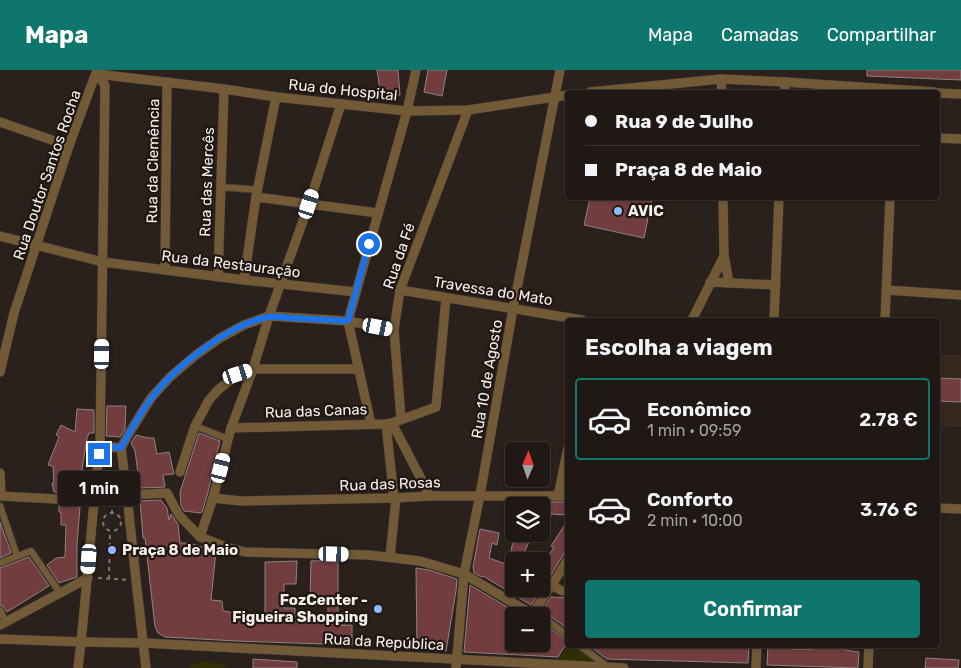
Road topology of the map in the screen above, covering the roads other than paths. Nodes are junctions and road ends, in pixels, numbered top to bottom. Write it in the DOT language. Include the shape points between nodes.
graph roads {
  1 [pos="416,70"];
  2 [pos="560,70"];
  3 [pos="97,72"];
  4 [pos="721,79"];
  5 [pos="168,82"];
  6 [pos="785,82"];
  7 [pos="224,89"];
  8 [pos="610,90"];
  9 [pos="722,90"];
  10 [pos="785,90"];
  11 [pos="882,90"];
  12 [pos="940,93"];
  13 [pos="961,94"];
  14 [pos="565,95"];
  15 [pos="556,96"];
  16 [pos="276,97"];
  17 [pos="341,104"];
  18 [pos="468,110"];
  19 [pos="407,111"];
  20 [pos="0,122"];
  21 [pos="940,138"];
  22 [pos="961,139"];
  23 [pos="69,146"];
  24 [pos="221,187"];
  25 [pos="257,194"];
  26 [pos="724,200"];
  27 [pos="780,200"];
  28 [pos="890,200"];
  29 [pos="309,204"];
  30 [pos="378,213"];
  31 [pos="0,236"];
  32 [pos="36,245"];
  33 [pos="724,255"];
  34 [pos="102,262"];
  35 [pos="165,270"];
  36 [pos="218,277"];
  37 [pos="244,280"];
  38 [pos="710,282"];
  39 [pos="729,283"];
  40 [pos="281,284"];
  41 [pos="776,285"];
  42 [pos="400,290"];
  43 [pos="886,290"];
  44 [pos="356,292"];
  45 [pos="961,295"];
  46 [pos="446,298"];
  47 [pos="513,309"];
  48 [pos="269,316"];
  49 [pos="569,318"];
  50 [pos="693,318"];
  51 [pos="774,318"];
  52 [pos="885,318"];
  53 [pos="348,321"];
  54 [pos="394,330"];
  55 [pos="253,369"];
  56 [pos="359,369"];
  57 [pos="0,372"];
  58 [pos="401,419"];
  59 [pos="389,423"];
  60 [pos="371,424"];
  61 [pos="195,426"];
  62 [pos="231,428"];
  63 [pos="228,439"];
  64 [pos="100,446"];
  65 [pos="121,448"];
  66 [pos="180,472"];
  67 [pos="0,473"];
  68 [pos="565,477"];
  69 [pos="0,482"];
  70 [pos="128,495"];
  71 [pos="480,495"];
  72 [pos="1,496"];
  73 [pos="430,496"];
  74 [pos="563,496"];
  75 [pos="213,498"];
  76 [pos="395,498"];
  77 [pos="94,501"];
  78 [pos="0,506"];
  79 [pos="940,508"];
  80 [pos="961,509"];
  81 [pos="200,537"];
  82 [pos="17,556"];
  83 [pos="390,558"];
  84 [pos="0,563"];
  85 [pos="565,564"];
  86 [pos="464,574"];
  87 [pos="88,578"];
  88 [pos="552,585"];
  89 [pos="565,591"];
  90 [pos="60,593"];
  91 [pos="524,607"];
  92 [pos="537,607"];
  93 [pos="0,610"];
  94 [pos="3,624"];
  95 [pos="550,624"];
  96 [pos="565,634"];
  97 [pos="0,639"];
  98 [pos="81,642"];
  99 [pos="143,643"];
  100 [pos="584,648"];
  101 [pos="757,648"];
  102 [pos="869,648"];
  103 [pos="456,664"];
  104 [pos="608,667"];
  105 [pos="78,668"];
  106 [pos="146,668"];
  107 [pos="624,668"];
  108 [pos="756,668"];
  109 [pos="868,668"];
  1 -- 19 [label="street"];
  2 -- 15 [label="street, Rua 10 de Agosto"];
  3 -- 5 [label="street, Rua do Hospital"];
  3 -- 23 [label="street, Rua Doutor Santos Rocha"];
  3 -- 34 [label="street" via="105,85"];
  4 -- 6 [label="street"];
  4 -- 8 [label="street"];
  4 -- 9 [label="street"];
  5 -- 7 [label="street, Rua do Hospital"];
  5 -- 35 [label="street, Rua da Clemência"];
  6 -- 10 [label="street"];
  6 -- 11 [label="street"];
  7 -- 16 [label="street, Rua do Hospital"];
  7 -- 24 [label="street, Rua das Mercês"];
  12 -- 13 [label="street"];
  14 -- 15 [label="street, Rua do Hospital"];
  15 -- 18 [label="street, Rua do Hospital"];
  15 -- 47 [label="street, Rua 10 de Agosto"];
  16 -- 17 [label="street, Rua do Hospital"];
  16 -- 25 [label="street"];
  17 -- 19 [label="street, Rua do Hospital"];
  17 -- 29 [label="street"];
  18 -- 19 [label="street, Rua do Hospital"];
  18 -- 42 [label="street, Rua da Fé"];
  19 -- 30 [label="street"];
  20 -- 23 [label="street"];
  21 -- 22 [label="street"];
  23 -- 32 [label="street, Rua Doutor Santos Rocha"];
  24 -- 25 [label="street"];
  24 -- 36 [label="street, Rua das Mercês"];
  25 -- 29 [label="street"];
  25 -- 37 [label="street"];
  26 -- 33 [label="street"];
  27 -- 41 [label="street"];
  28 -- 43 [label="street"];
  29 -- 30 [label="street"];
  29 -- 40 [label="street"];
  30 -- 44 [label="street"];
  31 -- 32 [label="street, Rua da Restauração"];
  32 -- 34 [label="street, Rua da Restauração"];
  32 -- 57 [label="street, Rua Doutor Santos Rocha" via="14,312"];
  33 -- 38 [label="street"];
  33 -- 39 [label="street"];
  34 -- 35 [label="street, Rua da Restauração"];
  34 -- 64 [label="street"];
  35 -- 36 [label="street, Rua da Restauração"];
  36 -- 37 [label="street, Rua da Restauração"];
  37 -- 40 [label="street, Rua da Restauração"];
  38 -- 39 [label="street"];
  38 -- 50 [label="street"];
  39 -- 41 [label="street"];
  40 -- 44 [label="street, Rua da Restauração"];
  40 -- 48 [label="street"];
  41 -- 51 [label="street"];
  42 -- 46 [label="street, Travessa do Mato"];
  42 -- 54 [label="street, Rua da Fé"];
  43 -- 45 [label="street"];
  43 -- 52 [label="street"];
  44 -- 53 [label="street"];
  46 -- 47 [label="street, Travessa do Mato"];
  46 -- 58 [label="street, Rua das Canas" via="436,407"];
  47 -- 49 [label="street, Travessa do Mato"];
  47 -- 71 [label="street, Rua 10 de Agosto"];
  48 -- 53 [label="street"];
  48 -- 55 [label="street"];
  48 -- 65 [label="street" via="244,324 220,338 170,377 151,398"];
  53 -- 54 [label="street"];
  53 -- 56 [label="street"];
  54 -- 58 [label="street, Rua da Fé"];
  55 -- 56 [label="street"];
  55 -- 61 [label="street" via="238,374 218,390 208,400"];
  55 -- 62 [label="street"];
  56 -- 60 [label="street"];
  58 -- 59 [label="street, Rua das Canas"];
  59 -- 60 [label="street, Rua das Canas"];
  59 -- 73 [label="street"];
  59 -- 76 [label="street"];
  60 -- 62 [label="street, Rua das Canas"];
  61 -- 63 [label="street"];
  61 -- 66 [label="street"];
  62 -- 63 [label="street"];
  63 -- 75 [label="street"];
  64 -- 65 [label="street"];
  64 -- 77 [label="street"];
  65 -- 70 [label="street"];
  67 -- 69 [label="street"];
  68 -- 74 [label="street"];
  69 -- 72 [label="street"];
  70 -- 81 [label="street" via="166,493 179,515"];
  70 -- 99 [label="street"];
  71 -- 73 [label="street, Rua das Rosas"];
  71 -- 74 [label="street, Rua das Rosas"];
  71 -- 86 [label="street, Rua 10 de Agosto"];
  72 -- 77 [label="street"];
  73 -- 76 [label="street, Rua das Rosas"];
  75 -- 76 [label="street, Rua das Rosas" via="241,501"];
  75 -- 81 [label="street"];
  76 -- 83 [label="street"];
  77 -- 87 [label="street"];
  78 -- 82 [label="street"];
  79 -- 80 [label="street"];
  81 -- 83 [label="street" via="245,552"];
  82 -- 84 [label="street"];
  82 -- 90 [label="street" via="31,551"];
  83 -- 86 [label="street" via="420,561"];
  85 -- 88 [label="street"];
  86 -- 91 [label="street"];
  86 -- 103 [label="street, Rua 10 de Agosto"];
  87 -- 90 [label="street"];
  87 -- 98 [label="street"];
  88 -- 89 [label="street"];
  88 -- 92 [label="street"];
  90 -- 94 [label="street"];
  93 -- 94 [label="street"];
  95 -- 96 [label="street"];
  97 -- 98 [label="street"];
  98 -- 99 [label="street"];
  98 -- 105 [label="street"];
  99 -- 103 [label="street, Rua da República"];
  99 -- 106 [label="street"];
  100 -- 104 [label="street"];
  101 -- 108 [label="street"];
  102 -- 109 [label="street"];
  103 -- 104 [label="street, Rua da República"];
  104 -- 107 [label="street, Rua da República"];
}
